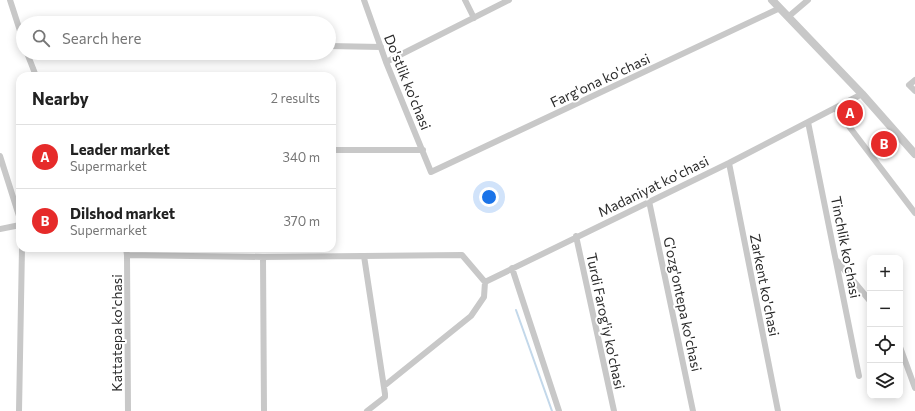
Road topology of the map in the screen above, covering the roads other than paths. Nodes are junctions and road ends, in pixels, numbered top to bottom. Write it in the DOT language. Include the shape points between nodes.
graph roads {
  1 [pos="10,0"];
  2 [pos="364,0"];
  3 [pos="465,0"];
  4 [pos="509,0"];
  5 [pos="772,0"];
  6 [pos="808,0"];
  7 [pos="780,8"];
  8 [pos="788,17"];
  9 [pos="16,18"];
  10 [pos="474,18"];
  11 [pos="336,46"];
  12 [pos="381,47"];
  13 [pos="30,60"];
  14 [pos="386,62"];
  15 [pos="34,72"];
  16 [pos="915,80"];
  17 [pos="915,91"];
  18 [pos="862,94"];
  19 [pos="835,108"];
  20 [pos="808,122"];
  21 [pos="336,150"];
  22 [pos="422,150"];
  23 [pos="915,154"];
  24 [pos="0,156"];
  25 [pos="729,163"];
  26 [pos="431,172"];
  27 [pos="650,201"];
  28 [pos="16,206"];
  29 [pos="915,213"];
  30 [pos="16,226"];
  31 [pos="0,229"];
  32 [pos="576,236"];
  33 [pos="22,252"];
  34 [pos="127,252"];
  35 [pos="150,252"];
  36 [pos="364,256"];
  37 [pos="263,257"];
  38 [pos="836,259"];
  39 [pos="512,268"];
  40 [pos="485,282"];
  41 [pos="867,297"];
  42 [pos="903,355"];
  43 [pos="859,376"];
  44 [pos="914,384"];
  45 [pos="384,386"];
  46 [pos="19,411"];
  47 [pos="128,411"];
  48 [pos="264,411"];
  49 [pos="367,411"];
  50 [pos="559,411"];
  51 [pos="614,411"];
  52 [pos="693,411"];
  53 [pos="778,411"];
  1 -- 9 [label="street"];
  2 -- 12 [label="street, Do'stlik ko'chasi"];
  3 -- 10 [label="street"];
  4 -- 10 [label="street"];
  5 -- 7 [label="street"];
  6 -- 8 [label="street"];
  7 -- 8 [label="street"];
  7 -- 26 [label="street, Farg'ona ko'chasi"];
  8 -- 18 [label="street"];
  10 -- 14 [label="street"];
  11 -- 12 [label="street"];
  12 -- 14 [label="street, Do'stlik ko'chasi"];
  13 -- 15 [label="street"];
  14 -- 22 [label="street, Do'stlik ko'chasi"];
  16 -- 17 [label="street" via="909,85"];
  18 -- 19 [label="street, Madaniyat ko'chasi"];
  18 -- 23 [label="street"];
  19 -- 20 [label="street, Madaniyat ko'chasi"];
  19 -- 29 [label="street"];
  20 -- 25 [label="street, Madaniyat ko'chasi"];
  20 -- 38 [label="street, Tinchlik ko'chasi"];
  21 -- 22 [label="street"];
  22 -- 26 [label="street, Do'stlik ko'chasi"];
  24 -- 28 [label="street"];
  25 -- 27 [label="street, Madaniyat ko'chasi"];
  25 -- 53 [label="street, Zarkent ko'chasi"];
  27 -- 32 [label="street, Madaniyat ko'chasi"];
  27 -- 52 [label="street, G'ozg'ontepa ko'chasi"];
  30 -- 31 [label="street"];
  32 -- 39 [label="street, Madaniyat ko'chasi"];
  32 -- 51 [label="street, Turdi Farog'iy ko'chasi"];
  33 -- 46 [label="street"];
  34 -- 47 [label="street, Kattatepa ko'chasi"];
  35 -- 37 [label="street"];
  36 -- 37 [label="street"];
  36 -- 40 [label="street" via="462,255"];
  36 -- 45 [label="street"];
  37 -- 48 [label="street"];
  38 -- 41 [label="street"];
  38 -- 43 [label="street, Tinchlik ko'chasi"];
  39 -- 40 [label="street, Madaniyat ko'chasi"];
  39 -- 50 [label="street"];
  40 -- 45 [label="street" via="484,297 471,316"];
  42 -- 44 [label="street"];
  45 -- 49 [label="street" via="384,397"];
}
